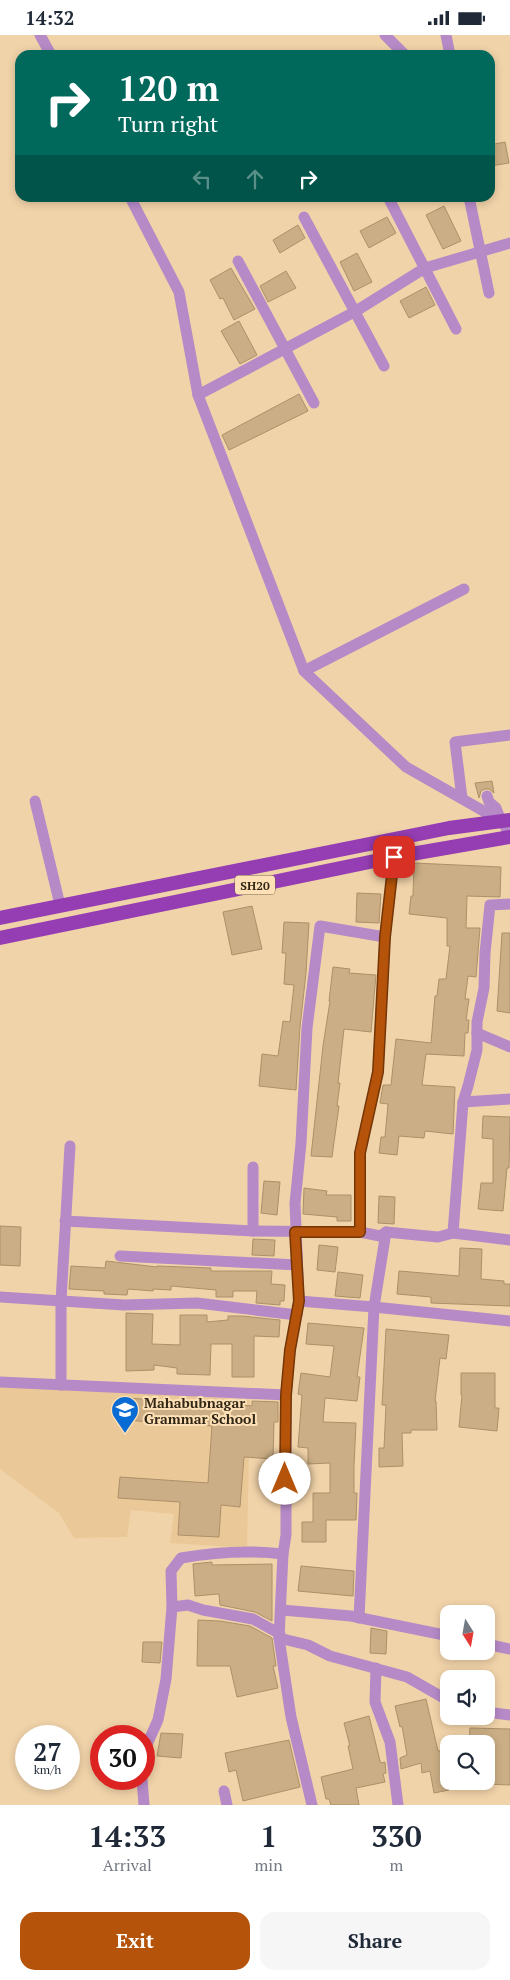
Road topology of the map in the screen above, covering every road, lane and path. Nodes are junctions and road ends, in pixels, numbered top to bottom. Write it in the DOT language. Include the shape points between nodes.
graph roads {
  1 [pos="40,35"];
  2 [pos="385,35"];
  3 [pos="446,35"];
  4 [pos="49,50"];
  5 [pos="400,50"];
  6 [pos="449,50"];
  7 [pos="133,202"];
  8 [pos="391,202"];
  9 [pos="470,202"];
  10 [pos="304,217"];
  11 [pos="510,243"];
  12 [pos="480,251"];
  13 [pos="238,261"];
  14 [pos="425,268"];
  15 [pos="489,293"];
  16 [pos="356,311"];
  17 [pos="456,329"];
  18 [pos="286,350"];
  19 [pos="384,366"];
  20 [pos="198,395"];
  21 [pos="314,403"];
  22 [pos="464,589"];
  23 [pos="304,671"];
  24 [pos="510,735"];
  25 [pos="487,796"];
  26 [pos="462,798"];
  27 [pos="36,801"];
  28 [pos="506,821"];
  29 [pos="510,835"];
  30 [pos="394,857"];
  31 [pos="510,904"];
  32 [pos="60,905"];
  33 [pos="0,918"];
  34 [pos="385,937"];
  35 [pos="0,938"];
  36 [pos="477,1033"];
  37 [pos="510,1047"];
  38 [pos="510,1099"];
  39 [pos="463,1102"];
  40 [pos="70,1146"];
  41 [pos="253,1167"];
  42 [pos="65,1221"];
  43 [pos="253,1231"];
  44 [pos="295,1232"];
  45 [pos="360,1232"];
  46 [pos="386,1233"];
  47 [pos="453,1233"];
  48 [pos="510,1240"];
  49 [pos="120,1256"];
  50 [pos="297,1265"];
  51 [pos="0,1297"];
  52 [pos="60,1301"];
  53 [pos="299,1301"];
  54 [pos="374,1307"];
  55 [pos="297,1315"];
  56 [pos="510,1321"];
  57 [pos="0,1382"];
  58 [pos="61,1385"];
  59 [pos="286,1395"];
  60 [pos="283,1554"];
  61 [pos="172,1607"];
  62 [pos="282,1610"];
  63 [pos="359,1618"];
  64 [pos="440,1634"];
  65 [pos="280,1636"];
  66 [pos="495,1646"];
  67 [pos="510,1649"];
  68 [pos="376,1668"];
  69 [pos="440,1696"];
  70 [pos="495,1713"];
  71 [pos="510,1715"];
  72 [pos="155,1727"];
  73 [pos="143,1790"];
  74 [pos="224,1791"];
  75 [pos="144,1805"];
  76 [pos="227,1805"];
  77 [pos="312,1805"];
  78 [pos="398,1805"];
  1 -- 4 [label="street"];
  2 -- 5 [label="street"];
  3 -- 6 [label="street"];
  7 -- 20 [label="street" via="179,292"];
  8 -- 14 [label="street"];
  9 -- 12 [label="street"];
  10 -- 16 [label="street"];
  11 -- 12 [label="street"];
  12 -- 14 [label="street"];
  12 -- 15 [label="street"];
  13 -- 18 [label="street"];
  14 -- 16 [label="street"];
  14 -- 17 [label="street"];
  16 -- 18 [label="street"];
  16 -- 19 [label="street"];
  18 -- 20 [label="street"];
  18 -- 21 [label="street"];
  20 -- 23 [label="street"];
  22 -- 23 [label="street"];
  23 -- 26 [label="street" via="406,767"];
  24 -- 26 [label="street" via="455,742"];
  25 -- 28 [label="street"];
  26 -- 28 [label="street"];
  27 -- 32 [label="street"];
  28 -- 29 [label="street"];
  28 -- 32 [label="main road, SH20" via="449,828"];
  29 -- 30 [label="main road, SH20"];
  30 -- 34 [label="street"];
  30 -- 35 [label="main road, SH20"];
  31 -- 36 [label="street" via="490,905"];
  32 -- 33 [label="main road, SH20"];
  34 -- 44 [label="street" via="320,926 307,1028"];
  34 -- 45 [label="street" via="378,1072 360,1153"];
  36 -- 37 [label="street"];
  36 -- 39 [label="street" via="477,1050"];
  38 -- 39 [label="street"];
  39 -- 47 [label="street"];
  40 -- 42 [label="street"];
  41 -- 43 [label="street"];
  42 -- 43 [label="street"];
  42 -- 52 [label="street"];
  43 -- 44 [label="street"];
  44 -- 45 [label="street"];
  44 -- 50 [label="street"];
  45 -- 46 [label="street" via="380,1236"];
  46 -- 47 [label="street" via="438,1237"];
  46 -- 54 [label="street"];
  47 -- 48 [label="street"];
  49 -- 50 [label="street"];
  50 -- 53 [label="street"];
  51 -- 52 [label="street"];
  52 -- 55 [label="street" via="124,1305 197,1303"];
  52 -- 58 [label="street"];
  53 -- 54 [label="street"];
  53 -- 55 [label="street"];
  54 -- 56 [label="street"];
  54 -- 63 [label="street"];
  55 -- 59 [label="street"];
  57 -- 58 [label="street"];
  58 -- 59 [label="street"];
  59 -- 60 [label="street" via="286,1535"];
  60 -- 61 [label="street" via="213,1552 182,1558 171,1571"];
  60 -- 62 [label="street"];
  61 -- 65 [label="street" via="188,1605 203,1611 253,1619"];
  61 -- 72 [label="street" via="166,1679"];
  62 -- 63 [label="street"];
  62 -- 65 [label="street"];
  63 -- 64 [label="street"];
  65 -- 68 [label="street" via="330,1656"];
  65 -- 77 [label="street" via="291,1717"];
  66 -- 67 [label="street"];
  68 -- 69 [label="street" via="407,1677"];
  68 -- 78 [label="street" via="375,1702 390,1742"];
  70 -- 71 [label="street"];
  73 -- 75 [label="street"];
  74 -- 76 [label="street"];
}
